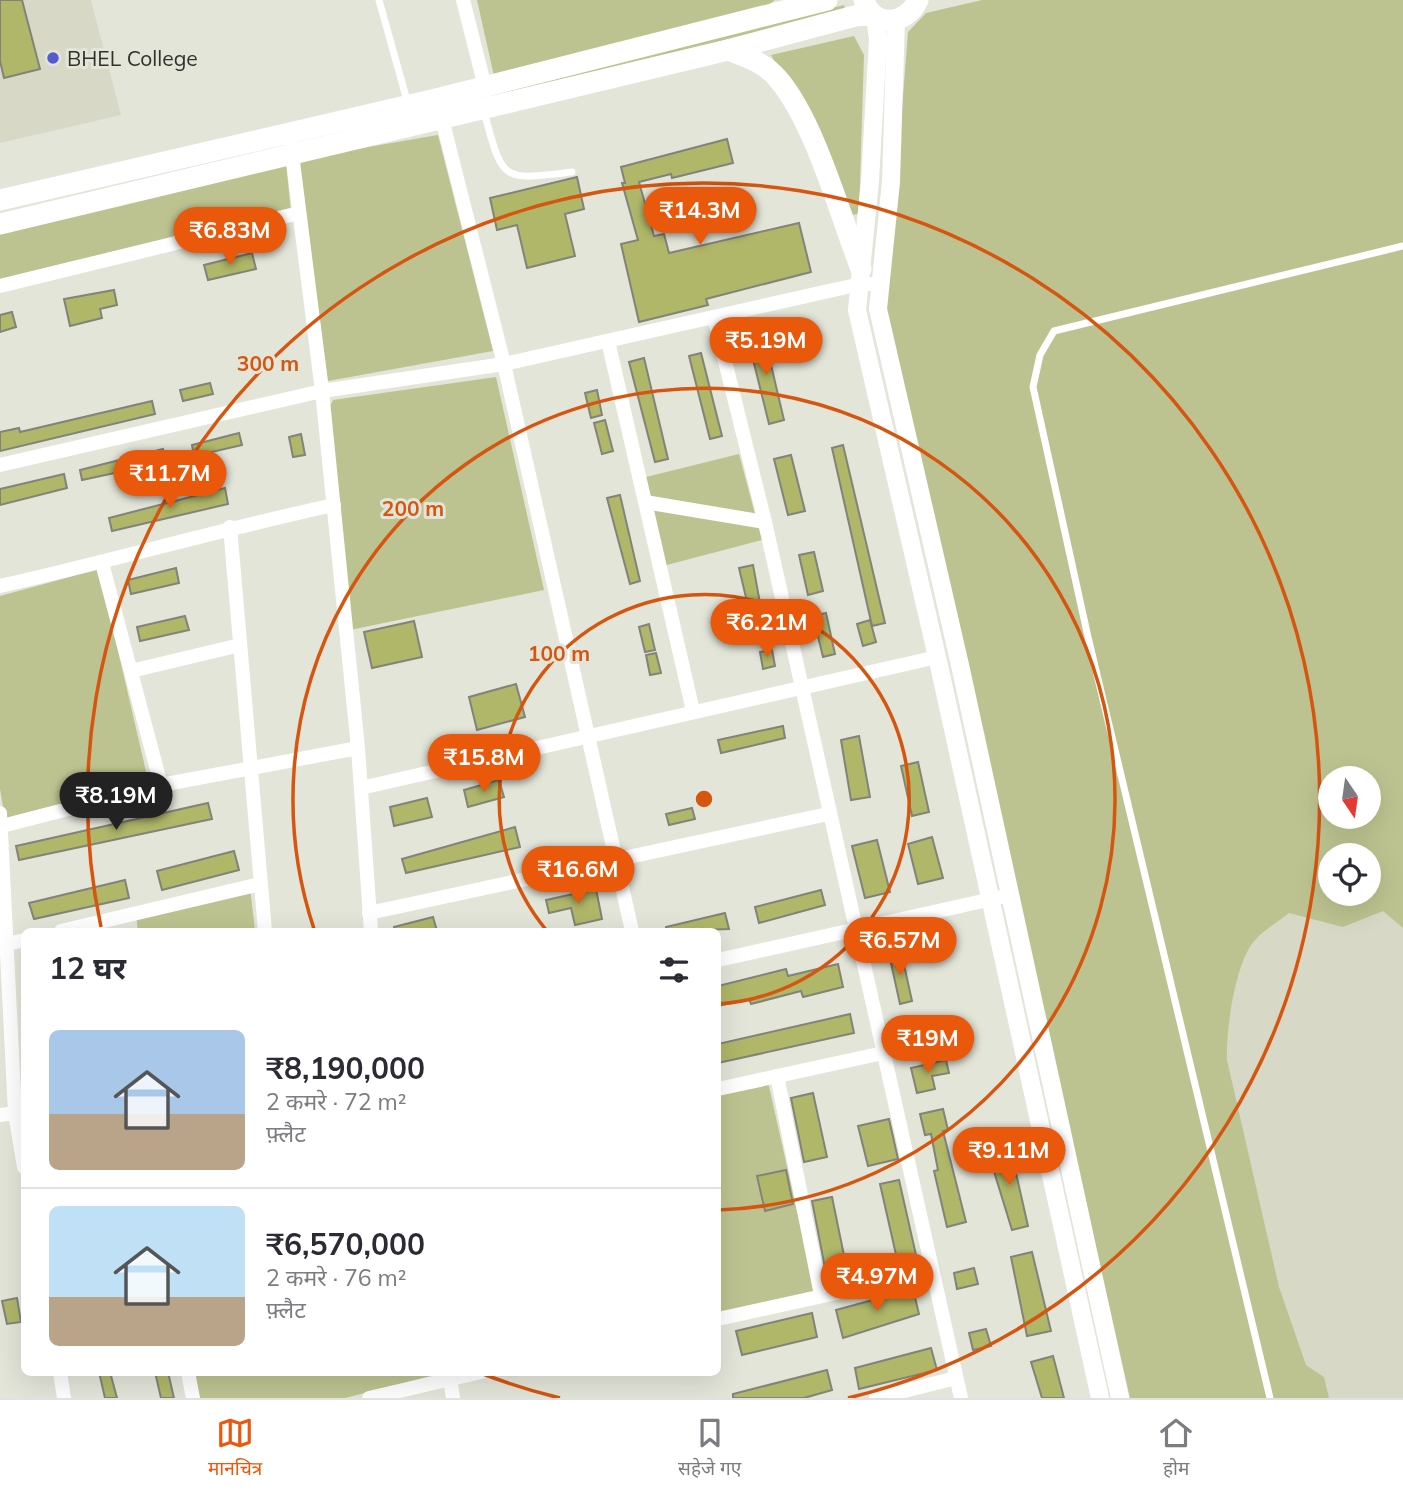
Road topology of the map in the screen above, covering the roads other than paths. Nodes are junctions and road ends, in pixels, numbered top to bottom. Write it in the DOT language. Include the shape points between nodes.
graph roads {
  1 [pos="379,0"];
  2 [pos="463,0"];
  3 [pos="828,0"];
  4 [pos="918,3"];
  5 [pos="799,5"];
  6 [pos="877,13"];
  7 [pos="728,50"];
  8 [pos="482,94"];
  9 [pos="408,105"];
  10 [pos="439,108"];
  11 [pos="290,143"];
  12 [pos="572,172"];
  13 [pos="0,200"];
  14 [pos="299,213"];
  15 [pos="0,224"];
  16 [pos="1403,246"];
  17 [pos="860,276"];
  18 [pos="880,284"];
  19 [pos="0,286"];
  20 [pos="714,317"];
  21 [pos="608,341"];
  22 [pos="503,365"];
  23 [pos="322,391"];
  24 [pos="0,465"];
  25 [pos="645,502"];
  26 [pos="334,505"];
  27 [pos="765,522"];
  28 [pos="230,527"];
  29 [pos="102,563"];
  30 [pos="0,586"];
  31 [pos="240,645"];
  32 [pos="937,657"];
  33 [pos="131,671"];
  34 [pos="801,687"];
  35 [pos="693,711"];
  36 [pos="587,735"];
  37 [pos="359,748"];
  38 [pos="253,768"];
  39 [pos="161,785"];
  40 [pos="361,788"];
  41 [pos="828,814"];
  42 [pos="1,819"];
  43 [pos="616,861"];
  44 [pos="260,884"];
  45 [pos="1010,895"];
  46 [pos="989,898"];
  47 [pos="369,914"];
  48 [pos="74,928"];
  49 [pos="265,928"];
  50 [pos="371,928"];
  51 [pos="631,928"];
  52 [pos="854,929"];
  53 [pos="21,941"];
  54 [pos="8,944"];
  55 [pos="721,959"];
  56 [pos="883,1053"];
  57 [pos="777,1076"];
  58 [pos="721,1088"];
  59 [pos="20,1112"];
  60 [pos="0,1115"];
  61 [pos="932,1272"];
  62 [pos="821,1295"];
  63 [pos="721,1318"];
  64 [pos="61,1376"];
  65 [pos="189,1376"];
  66 [pos="446,1376"];
  67 [pos="450,1376"];
  68 [pos="956,1378"];
  69 [pos="64,1398"];
  70 [pos="193,1398"];
  71 [pos="369,1398"];
  72 [pos="453,1398"];
  73 [pos="876,1398"];
  74 [pos="961,1398"];
  75 [pos="1100,1398"];
  76 [pos="1120,1398"];
  77 [pos="1270,1398"];
  1 -- 9 [label="lane"];
  2 -- 8 [label="street"];
  3 -- 5 [label="main road"];
  4 -- 6 [label="main road"];
  5 -- 8 [label="main road"];
  6 -- 7 [label="main road"];
  6 -- 17 [label="street"];
  6 -- 18 [label="street" via="891,182"];
  7 -- 8 [label="main road"];
  7 -- 17 [label="main road" via="757,60 779,79 793,102 823,166"];
  8 -- 10 [label="main road"];
  8 -- 12 [label="lane" via="498,161 505,171 523,178"];
  9 -- 10 [label="main road"];
  9 -- 11 [label="main road"];
  10 -- 11 [label="main road"];
  10 -- 22 [label="street"];
  11 -- 13 [label="main road"];
  11 -- 14 [label="street"];
  11 -- 15 [label="main road"];
  14 -- 19 [label="street"];
  14 -- 23 [label="street"];
  16 -- 77 [label="lane" via="1054,331 1040,355 1033,387 1088,638"];
  17 -- 18 [label="street"];
  17 -- 20 [label="street"];
  17 -- 32 [label="street" via="857,310"];
  18 -- 45 [label="street" via="878,309"];
  20 -- 21 [label="street"];
  20 -- 27 [label="street"];
  21 -- 22 [label="street"];
  21 -- 25 [label="street"];
  22 -- 23 [label="street"];
  22 -- 36 [label="street"];
  23 -- 24 [label="street"];
  23 -- 26 [label="street"];
  25 -- 27 [label="street"];
  25 -- 35 [label="street"];
  26 -- 28 [label="street"];
  26 -- 37 [label="street"];
  27 -- 34 [label="street"];
  28 -- 29 [label="street"];
  28 -- 31 [label="street"];
  29 -- 30 [label="street"];
  29 -- 33 [label="street"];
  31 -- 33 [label="street"];
  31 -- 38 [label="street"];
  32 -- 34 [label="street"];
  32 -- 46 [label="street"];
  33 -- 39 [label="street"];
  34 -- 35 [label="street"];
  34 -- 41 [label="street"];
  35 -- 36 [label="street"];
  36 -- 40 [label="street"];
  36 -- 43 [label="street"];
  37 -- 38 [label="street"];
  37 -- 40 [label="street"];
  38 -- 39 [label="street"];
  38 -- 44 [label="street"];
  39 -- 42 [label="street"];
  40 -- 47 [label="street"];
  41 -- 43 [label="street"];
  41 -- 52 [label="street"];
  42 -- 54 [label="street"];
  43 -- 47 [label="street"];
  43 -- 51 [label="street"];
  44 -- 48 [label="street"];
  44 -- 49 [label="street"];
  45 -- 46 [label="street"];
  45 -- 76 [label="street"];
  46 -- 52 [label="street"];
  46 -- 75 [label="street"];
  47 -- 50 [label="street"];
  52 -- 55 [label="street"];
  52 -- 56 [label="street"];
  53 -- 54 [label="street"];
  54 -- 59 [label="street"];
  56 -- 57 [label="street"];
  56 -- 61 [label="street"];
  57 -- 58 [label="street"];
  57 -- 62 [label="street"];
  59 -- 60 [label="street"];
  61 -- 62 [label="street"];
  61 -- 68 [label="street"];
  62 -- 63 [label="street"];
  64 -- 69 [label="street"];
  65 -- 70 [label="street"];
  66 -- 71 [label="street"];
  67 -- 72 [label="street"];
  68 -- 73 [label="street"];
  68 -- 74 [label="street"];
}
